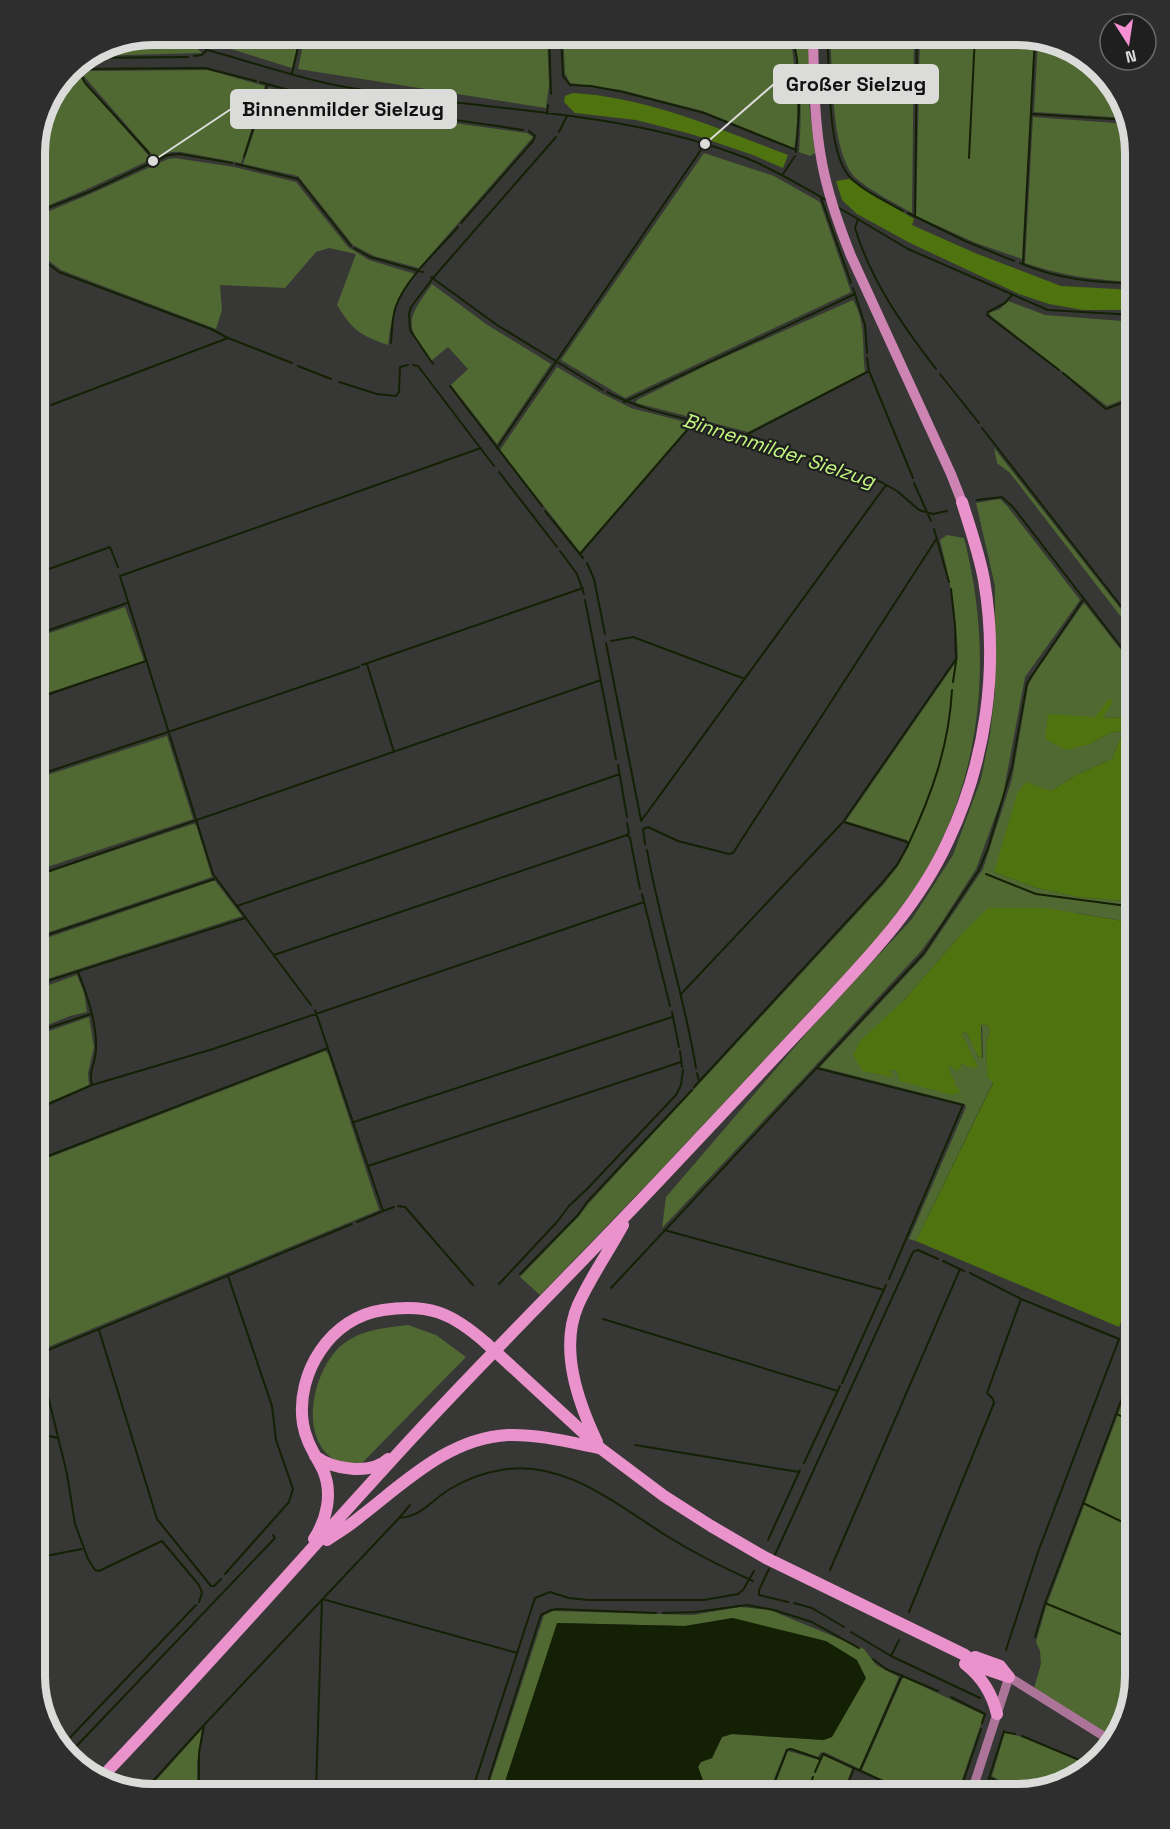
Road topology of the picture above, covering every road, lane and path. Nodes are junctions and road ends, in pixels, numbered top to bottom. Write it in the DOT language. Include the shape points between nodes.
graph roads {
  1 [pos="813,45"];
  2 [pos="962,502"];
  3 [pos="629,1213"];
  4 [pos="414,1436"];
  5 [pos="600,1448"];
  6 [pos="315,1456"];
  7 [pos="308,1554"];
  8 [pos="938,1643"];
  9 [pos="1009,1677"];
  10 [pos="997,1714"];
  11 [pos="1106,1738"];
  12 [pos="105,1773"];
  13 [pos="974,1784"];
  1 -- 2 [label="main road" via="816,115 826,181 837,219"];
  2 -- 3 [label="highway" via="984,578 990,675 981,743 970,786 947,844 906,912 865,961"];
  3 -- 4 [label="highway"];
  3 -- 5 [label="highway" via="578,1305 571,1335 578,1395"];
  4 -- 6 [label="highway" via="383,1464 369,1467 342,1468"];
  4 -- 7 [label="highway"];
  5 -- 6 [label="highway, bridge" via="466,1326 443,1312 408,1306 360,1317 321,1347 307,1377 302,1421"];
  5 -- 7 [label="highway" via="507,1435 469,1444 423,1467"];
  5 -- 8 [label="highway" via="664,1496 750,1549"];
  6 -- 7 [label="highway" via="326,1478 327,1507"];
  7 -- 12 [label="highway"];
  8 -- 9 [label="highway" via="1000,1666"];
  8 -- 10 [label="highway" via="982,1679"];
  9 -- 10 [label="street"];
  9 -- 11 [label="street"];
  10 -- 13 [label="street"];
}
